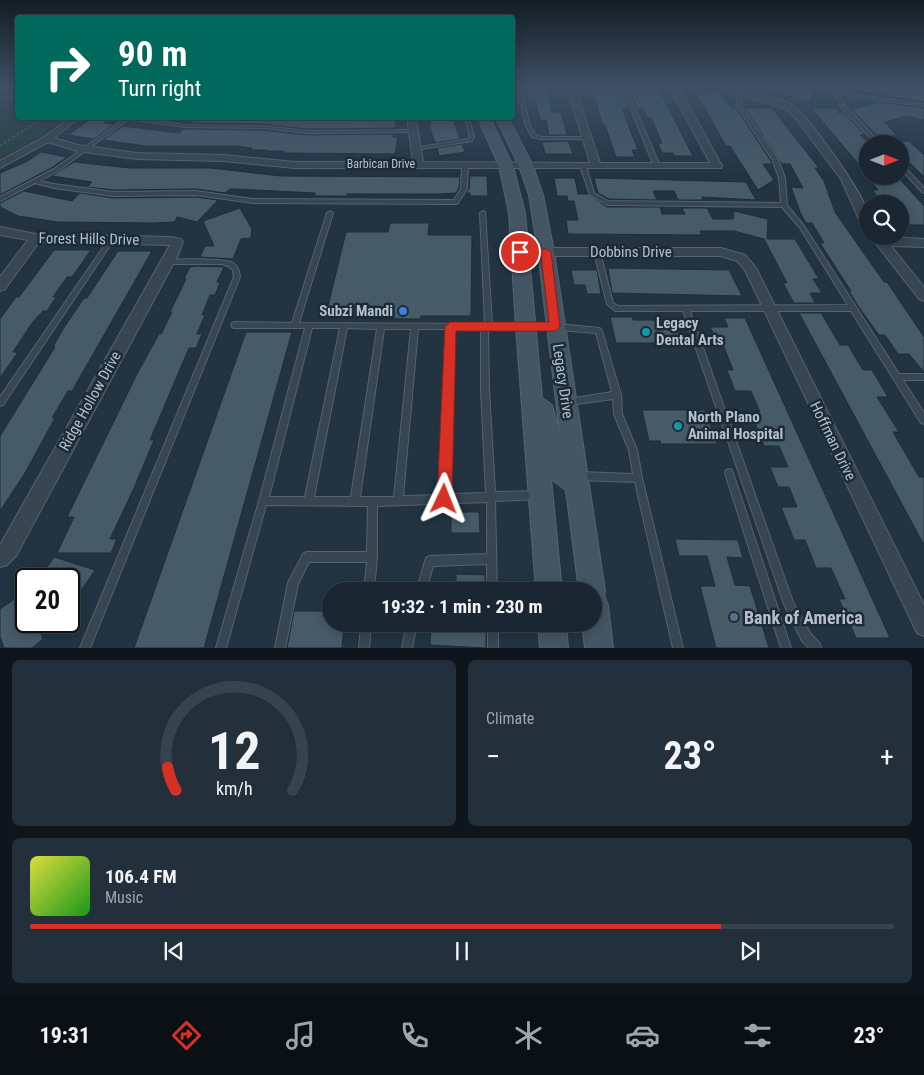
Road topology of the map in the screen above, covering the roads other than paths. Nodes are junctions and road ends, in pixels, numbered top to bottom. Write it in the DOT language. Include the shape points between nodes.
graph roads {
  1 [pos="525,115"];
  2 [pos="581,115"];
  3 [pos="636,115"];
  4 [pos="689,115"];
  5 [pos="745,115"];
  6 [pos="797,115"];
  7 [pos="852,115"];
  8 [pos="71,120"];
  9 [pos="125,120"];
  10 [pos="142,120"];
  11 [pos="412,120"];
  12 [pos="468,120"];
  13 [pos="485,120"];
  14 [pos="503,120"];
  15 [pos="413,131"];
  16 [pos="871,135"];
  17 [pos="588,138"];
  18 [pos="47,139"];
  19 [pos="415,149"];
  20 [pos="86,150"];
  21 [pos="418,164"];
  22 [pos="0,165"];
  23 [pos="465,165"];
  24 [pos="506,166"];
  25 [pos="526,166"];
  26 [pos="584,166"];
  27 [pos="596,166"];
  28 [pos="657,166"];
  29 [pos="717,166"];
  30 [pos="909,175"];
  31 [pos="35,181"];
  32 [pos="924,191"];
  33 [pos="0,199"];
  34 [pos="784,205"];
  35 [pos="859,207"];
  36 [pos="330,213"];
  37 [pos="483,213"];
  38 [pos="0,232"];
  39 [pos="36,238"];
  40 [pos="111,240"];
  41 [pos="177,242"];
  42 [pos="909,242"];
  43 [pos="924,243"];
  44 [pos="883,245"];
  45 [pos="520,252"];
  46 [pos="546,252"];
  47 [pos="597,252"];
  48 [pos="741,258"];
  49 [pos="168,262"];
  50 [pos="0,286"];
  51 [pos="924,296"];
  52 [pos="853,308"];
  53 [pos="686,309"];
  54 [pos="771,309"];
  55 [pos="234,325"];
  56 [pos="295,325"];
  57 [pos="309,325"];
  58 [pos="344,326"];
  59 [pos="381,326"];
  60 [pos="416,326"];
  61 [pos="450,326"];
  62 [pos="486,327"];
  63 [pos="525,327"];
  64 [pos="555,327"];
  65 [pos="924,377"];
  66 [pos="897,378"];
  67 [pos="617,395"];
  68 [pos="532,402"];
  69 [pos="566,402"];
  70 [pos="0,403"];
  71 [pos="924,420"];
  72 [pos="729,473"];
  73 [pos="638,478"];
  74 [pos="577,480"];
  75 [pos="540,495"];
  76 [pos="491,497"];
  77 [pos="444,499"];
  78 [pos="263,501"];
  79 [pos="398,501"];
  80 [pos="309,502"];
  81 [pos="354,502"];
  82 [pos="373,502"];
  83 [pos="372,557"];
  84 [pos="0,558"];
  85 [pos="492,559"];
  86 [pos="370,582"];
  87 [pos="423,582"];
  88 [pos="492,582"];
  89 [pos="548,582"];
  90 [pos="591,582"];
  91 [pos="924,626"];
  92 [pos="365,632"];
  93 [pos="410,632"];
  94 [pos="492,632"];
  95 [pos="553,632"];
  96 [pos="597,632"];
  97 [pos="85,648"];
  98 [pos="220,648"];
  99 [pos="280,648"];
  100 [pos="364,648"];
  101 [pos="407,648"];
  102 [pos="493,648"];
  103 [pos="554,648"];
  104 [pos="599,648"];
  105 [pos="678,648"];
  106 [pos="786,648"];
  107 [pos="816,648"];
  1 -- 17 [label="lane" via="534,136"];
  2 -- 17 [label="street"];
  3 -- 28 [label="lane"];
  4 -- 29 [label="street"];
  5 -- 34 [label="lane" via="778,164"];
  6 -- 35 [label="street" via="846,179"];
  7 -- 16 [label="lane"];
  8 -- 18 [label="street"];
  9 -- 20 [label="lane"];
  10 -- 15 [label="lane" via="185,126 262,127 308,132"];
  11 -- 15 [label="street"];
  12 -- 19 [label="lane" via="472,133 470,140"];
  13 -- 24 [label="main road, Legacy Drive"];
  14 -- 25 [label="main road, Legacy Drive"];
  15 -- 19 [label="street"];
  17 -- 27 [label="street"];
  18 -- 20 [label="street, Barbican Drive"];
  18 -- 22 [label="street"];
  19 -- 21 [label="street"];
  20 -- 21 [label="street, Barbican Drive" via="295,165"];
  20 -- 31 [label="lane"];
  21 -- 23 [label="street, Barbican Drive"];
  23 -- 24 [label="street, Barbican Drive"];
  23 -- 31 [label="lane" via="464,190 456,202 253,201 196,193 112,194"];
  24 -- 25 [label="street, Barbican Drive"];
  24 -- 45 [label="main road, Legacy Drive"];
  25 -- 26 [label="street, Barbican Drive"];
  25 -- 46 [label="main road, Legacy Drive" via="536,195"];
  26 -- 27 [label="street, Barbican Drive"];
  26 -- 34 [label="lane" via="592,194 607,203"];
  27 -- 28 [label="street, Barbican Drive"];
  28 -- 29 [label="street, Barbican Drive"];
  30 -- 32 [label="lane"];
  31 -- 33 [label="lane"];
  34 -- 52 [label="lane" via="802,227"];
  36 -- 56 [label="lane"];
  37 -- 62 [label="lane"];
  38 -- 39 [label="street, Forest Hills Drive"];
  39 -- 40 [label="street, Forest Hills Drive"];
  39 -- 50 [label="street"];
  40 -- 41 [label="street, Forest Hills Drive"];
  40 -- 70 [label="lane"];
  41 -- 49 [label="street, Ridge Hollow Drive"];
  42 -- 43 [label="street"];
  44 -- 51 [label="street"];
  45 -- 46 [label="street, Dobbins Drive"];
  45 -- 63 [label="main road, Legacy Drive"];
  46 -- 47 [label="street, Dobbins Drive"];
  46 -- 64 [label="main road, Legacy Drive"];
  47 -- 48 [label="street, Dobbins Drive" via="721,252"];
  47 -- 53 [label="lane" via="612,307"];
  48 -- 54 [label="street, Hoffman Drive" via="750,268"];
  49 -- 84 [label="street, Ridge Hollow Drive" via="9,549"];
  49 -- 97 [label="lane" via="222,262 236,269 237,277"];
  52 -- 54 [label="lane"];
  52 -- 66 [label="lane"];
  53 -- 54 [label="lane"];
  53 -- 107 [label="lane" via="789,604 806,637"];
  54 -- 91 [label="street, Hoffman Drive"];
  55 -- 56 [label="lane"];
  56 -- 57 [label="lane"];
  57 -- 58 [label="lane"];
  57 -- 78 [label="lane"];
  58 -- 59 [label="lane"];
  58 -- 80 [label="lane"];
  59 -- 60 [label="lane"];
  59 -- 81 [label="lane"];
  60 -- 61 [label="lane"];
  60 -- 79 [label="lane"];
  61 -- 62 [label="lane"];
  61 -- 77 [label="lane"];
  62 -- 63 [label="lane"];
  62 -- 76 [label="lane" via="484,390"];
  63 -- 64 [label="main road"];
  63 -- 68 [label="main road, Legacy Drive"];
  64 -- 67 [label="lane" via="599,331"];
  64 -- 69 [label="main road, Legacy Drive"];
  65 -- 66 [label="lane"];
  66 -- 71 [label="lane"];
  67 -- 69 [label="lane"];
  67 -- 73 [label="lane" via="618,414 633,450"];
  68 -- 74 [label="main road" via="544,412 556,469 565,477"];
  68 -- 75 [label="main road, Legacy Drive"];
  69 -- 74 [label="main road, Legacy Drive"];
  72 -- 106 [label="lane"];
  73 -- 74 [label="lane"];
  73 -- 105 [label="lane"];
  74 -- 90 [label="main road, Legacy Drive"];
  75 -- 76 [label="lane"];
  75 -- 89 [label="main road, Legacy Drive"];
  76 -- 77 [label="lane"];
  76 -- 85 [label="lane"];
  77 -- 79 [label="lane"];
  78 -- 80 [label="lane"];
  78 -- 98 [label="lane"];
  79 -- 82 [label="lane"];
  80 -- 81 [label="lane"];
  81 -- 82 [label="lane"];
  82 -- 83 [label="lane"];
  83 -- 86 [label="lane"];
  83 -- 99 [label="lane" via="306,557 293,583"];
  85 -- 87 [label="lane" via="429,562"];
  85 -- 88 [label="lane"];
  92 -- 100 [label="lane"];
  93 -- 101 [label="lane"];
  94 -- 102 [label="lane"];
  95 -- 103 [label="main road"];
  96 -- 104 [label="main road"];
}
